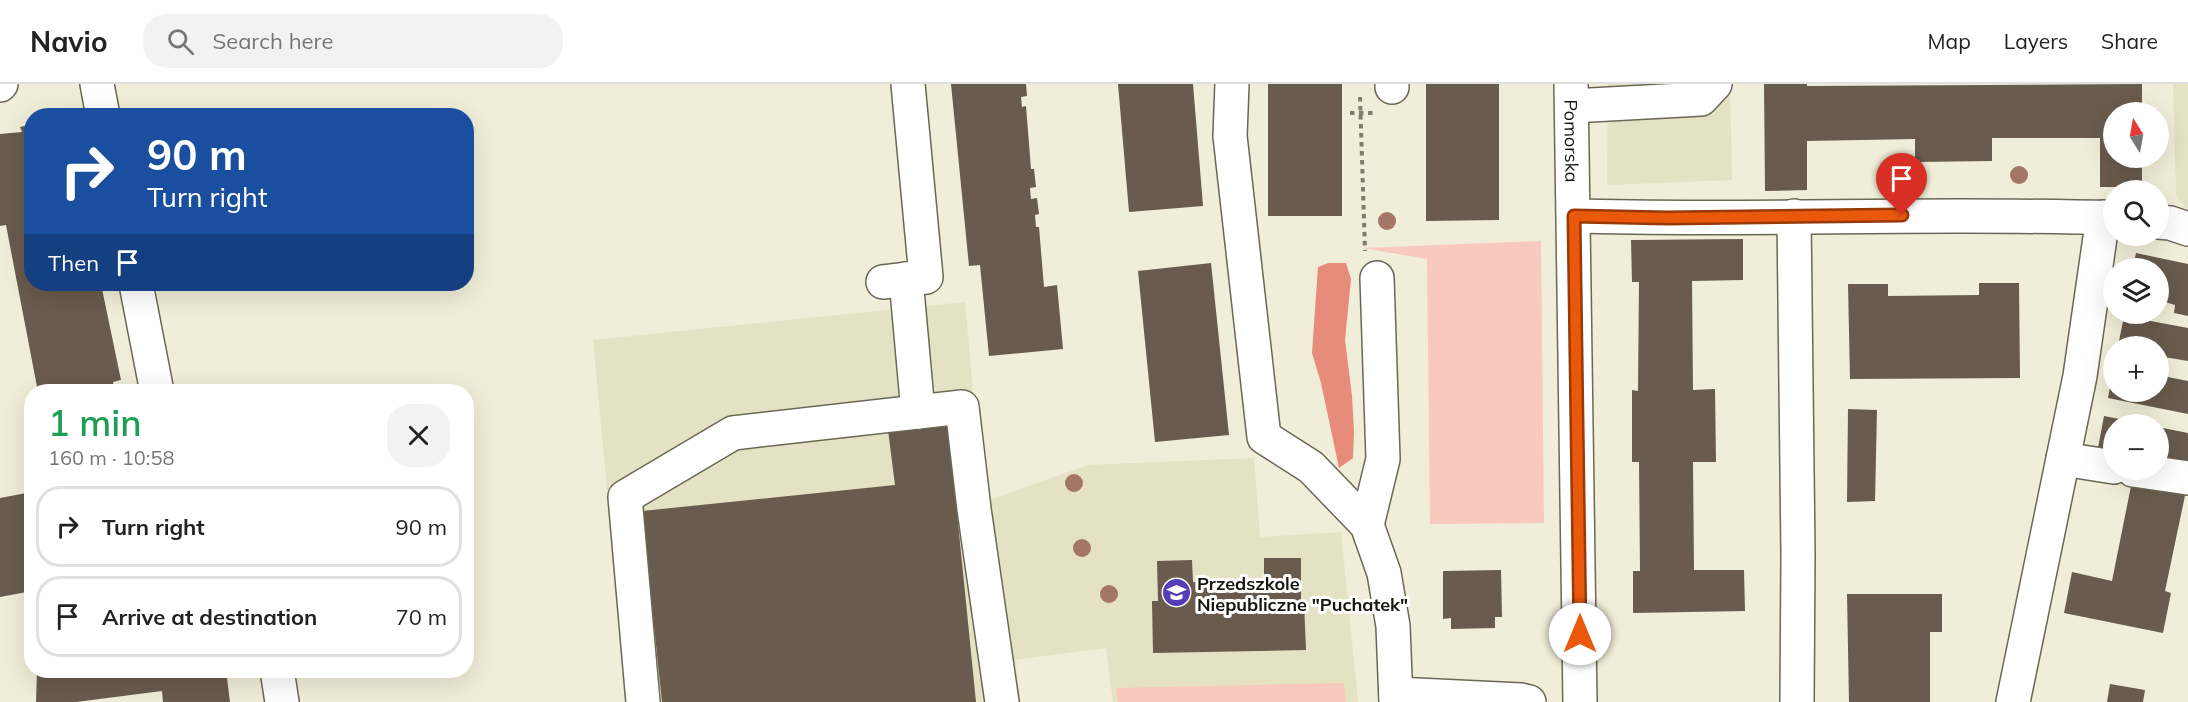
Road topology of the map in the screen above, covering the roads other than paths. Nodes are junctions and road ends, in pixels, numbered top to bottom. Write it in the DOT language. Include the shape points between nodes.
graph roads {
  1 [pos="97,84"];
  2 [pos="908,84"];
  3 [pos="1232,84"];
  4 [pos="1715,84"];
  5 [pos="1571,95"];
  6 [pos="102,108"];
  7 [pos="1574,216"];
  8 [pos="1794,216"];
  9 [pos="2103,218"];
  10 [pos="2169,223"];
  11 [pos="2188,229"];
  12 [pos="2103,246"];
  13 [pos="1377,278"];
  14 [pos="137,291"];
  15 [pos="155,384"];
  16 [pos="918,412"];
  17 [pos="2063,459"];
  18 [pos="2103,465"];
  19 [pos="2169,475"];
  20 [pos="2188,478"];
  21 [pos="1366,525"];
  22 [pos="279,678"];
  23 [pos="1396,698"];
  24 [pos="282,702"];
  25 [pos="643,702"];
  26 [pos="1002,702"];
  27 [pos="1529,702"];
  28 [pos="1580,702"];
  29 [pos="1797,702"];
  30 [pos="2013,702"];
  1 -- 6 [label="street"];
  2 -- 16 [label="street" via="926,277 894,280"];
  3 -- 21 [label="street" via="1230,136 1263,437 1311,467"];
  4 -- 5 [label="street" via="1701,99"];
  5 -- 7 [label="street, Pomorska"];
  7 -- 8 [label="street"];
  7 -- 28 [label="street, Pomorska"];
  8 -- 9 [label="street"];
  8 -- 29 [label="street"];
  10 -- 11 [label="street"];
  12 -- 17 [label="street"];
  13 -- 21 [label="street" via="1383,459"];
  14 -- 15 [label="street"];
  16 -- 25 [label="street" via="733,433 625,497"];
  16 -- 26 [label="street" via="962,407"];
  17 -- 18 [label="street"];
  17 -- 30 [label="street"];
  19 -- 20 [label="street"];
  21 -- 23 [label="street" via="1384,573"];
  22 -- 24 [label="street"];
  23 -- 27 [label="street"];
}
